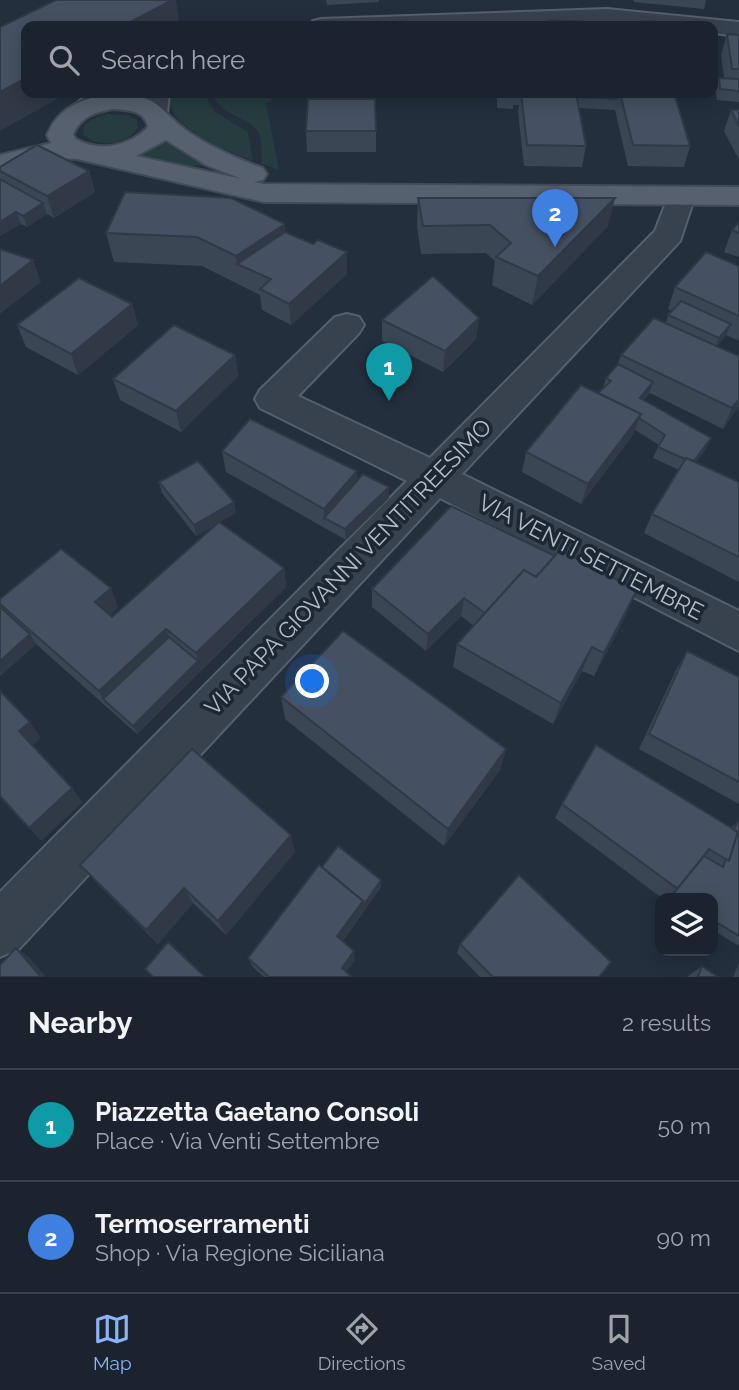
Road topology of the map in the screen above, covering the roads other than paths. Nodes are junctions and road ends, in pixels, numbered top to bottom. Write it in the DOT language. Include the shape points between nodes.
graph roads {
  1 [pos="602,8"];
  2 [pos="399,21"];
  3 [pos="687,21"];
  4 [pos="718,26"];
  5 [pos="739,29"];
  6 [pos="98,98"];
  7 [pos="157,109"];
  8 [pos="77,113"];
  9 [pos="0,151"];
  10 [pos="85,153"];
  11 [pos="0,163"];
  12 [pos="350,195"];
  13 [pos="681,195"];
  14 [pos="739,196"];
  15 [pos="347,325"];
  16 [pos="434,477"];
  17 [pos="739,632"];
  18 [pos="0,930"];
  1 -- 2 [label="street"];
  1 -- 3 [label="street"];
  4 -- 5 [label="street"];
  6 -- 8 [label="street"];
  7 -- 8 [label="main road" via="107,103"];
  7 -- 10 [label="main road" via="154,137 141,146 114,155"];
  7 -- 12 [label="main road" via="175,135 249,173"];
  8 -- 9 [label="main road" via="48,123"];
  8 -- 10 [label="main road" via="64,124 60,135 65,144"];
  10 -- 11 [label="main road" via="55,150"];
  10 -- 12 [label="main road" via="264,193"];
  12 -- 13 [label="main road"];
  13 -- 14 [label="main road"];
  13 -- 16 [label="street, VIA PAPA GIOVANNI VENTITREESIMO" via="669,234"];
  15 -- 16 [label="street, VIA VENTI SETTEMBRE" via="273,399"];
  16 -- 17 [label="street, VIA VENTI SETTEMBRE"];
  16 -- 18 [label="street, VIA PAPA GIOVANNI VENTITREESIMO"];
}
